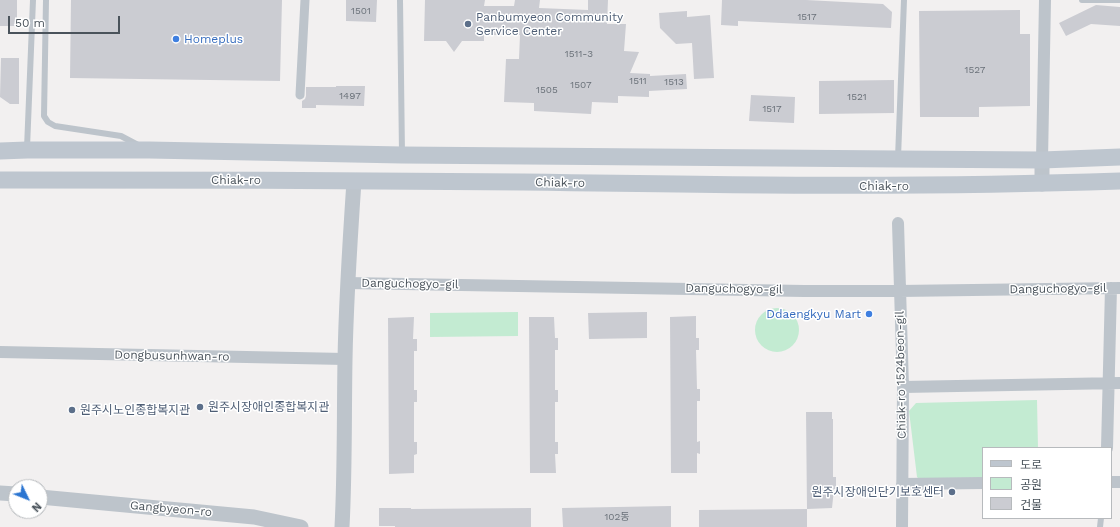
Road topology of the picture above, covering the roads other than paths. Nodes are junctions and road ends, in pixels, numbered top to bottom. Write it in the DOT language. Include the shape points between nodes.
graph roads {
  1 [pos="33,0"];
  2 [pos="46,0"];
  3 [pos="305,0"];
  4 [pos="400,0"];
  5 [pos="904,0"];
  6 [pos="1045,0"];
  7 [pos="1082,0"];
  8 [pos="1120,0"];
  9 [pos="300,95"];
  10 [pos="27,150"];
  11 [pos="149,150"];
  12 [pos="0,151"];
  13 [pos="402,155"];
  14 [pos="1120,157"];
  15 [pos="898,159"];
  16 [pos="1042,160"];
  17 [pos="0,180"];
  18 [pos="354,180"];
  19 [pos="1120,181"];
  20 [pos="1042,184"];
  21 [pos="898,223"];
  22 [pos="347,283"];
  23 [pos="1116,288"];
  24 [pos="899,291"];
  25 [pos="0,352"];
  26 [pos="345,359"];
  27 [pos="1114,383"];
  28 [pos="903,387"];
  29 [pos="1107,447"];
  30 [pos="982,483"];
  31 [pos="902,484"];
  32 [pos="48,497"];
  33 [pos="301,527"];
  34 [pos="342,527"];
  35 [pos="902,527"];
  1 -- 10 [label="lane"];
  2 -- 11 [label="lane" via="44,116 48,122 55,126 121,136"];
  3 -- 9 [label="street"];
  4 -- 13 [label="lane"];
  5 -- 15 [label="lane"];
  6 -- 16 [label="street"];
  7 -- 8 [label="lane"];
  10 -- 11 [label="main road"];
  10 -- 12 [label="main road"];
  11 -- 13 [label="main road"];
  13 -- 15 [label="main road"];
  14 -- 16 [label="main road"];
  15 -- 16 [label="main road"];
  16 -- 20 [label="street"];
  17 -- 18 [label="main road, Chiak-ro"];
  18 -- 20 [label="main road, Chiak-ro" via="866,186"];
  18 -- 22 [label="street"];
  19 -- 20 [label="main road, Chiak-ro"];
  21 -- 24 [label="street, Chiak-ro 1524beon-gil"];
  22 -- 24 [label="street, Danguchogyo-gil"];
  22 -- 26 [label="street"];
  23 -- 24 [label="street, Danguchogyo-gil"];
  23 -- 27 [label="street"];
  24 -- 28 [label="street, Chiak-ro 1524beon-gil"];
  25 -- 26 [label="street, Dongbusunhwan-ro"];
  26 -- 34 [label="street"];
  27 -- 28 [label="street"];
  27 -- 29 [label="street"];
  28 -- 31 [label="street, Chiak-ro 1524beon-gil"];
  30 -- 31 [label="street"];
  31 -- 35 [label="street, Chiak-ro 1524beon-gil"];
  32 -- 33 [label="street, Gangbyeon-ro" via="254,517"];
}
